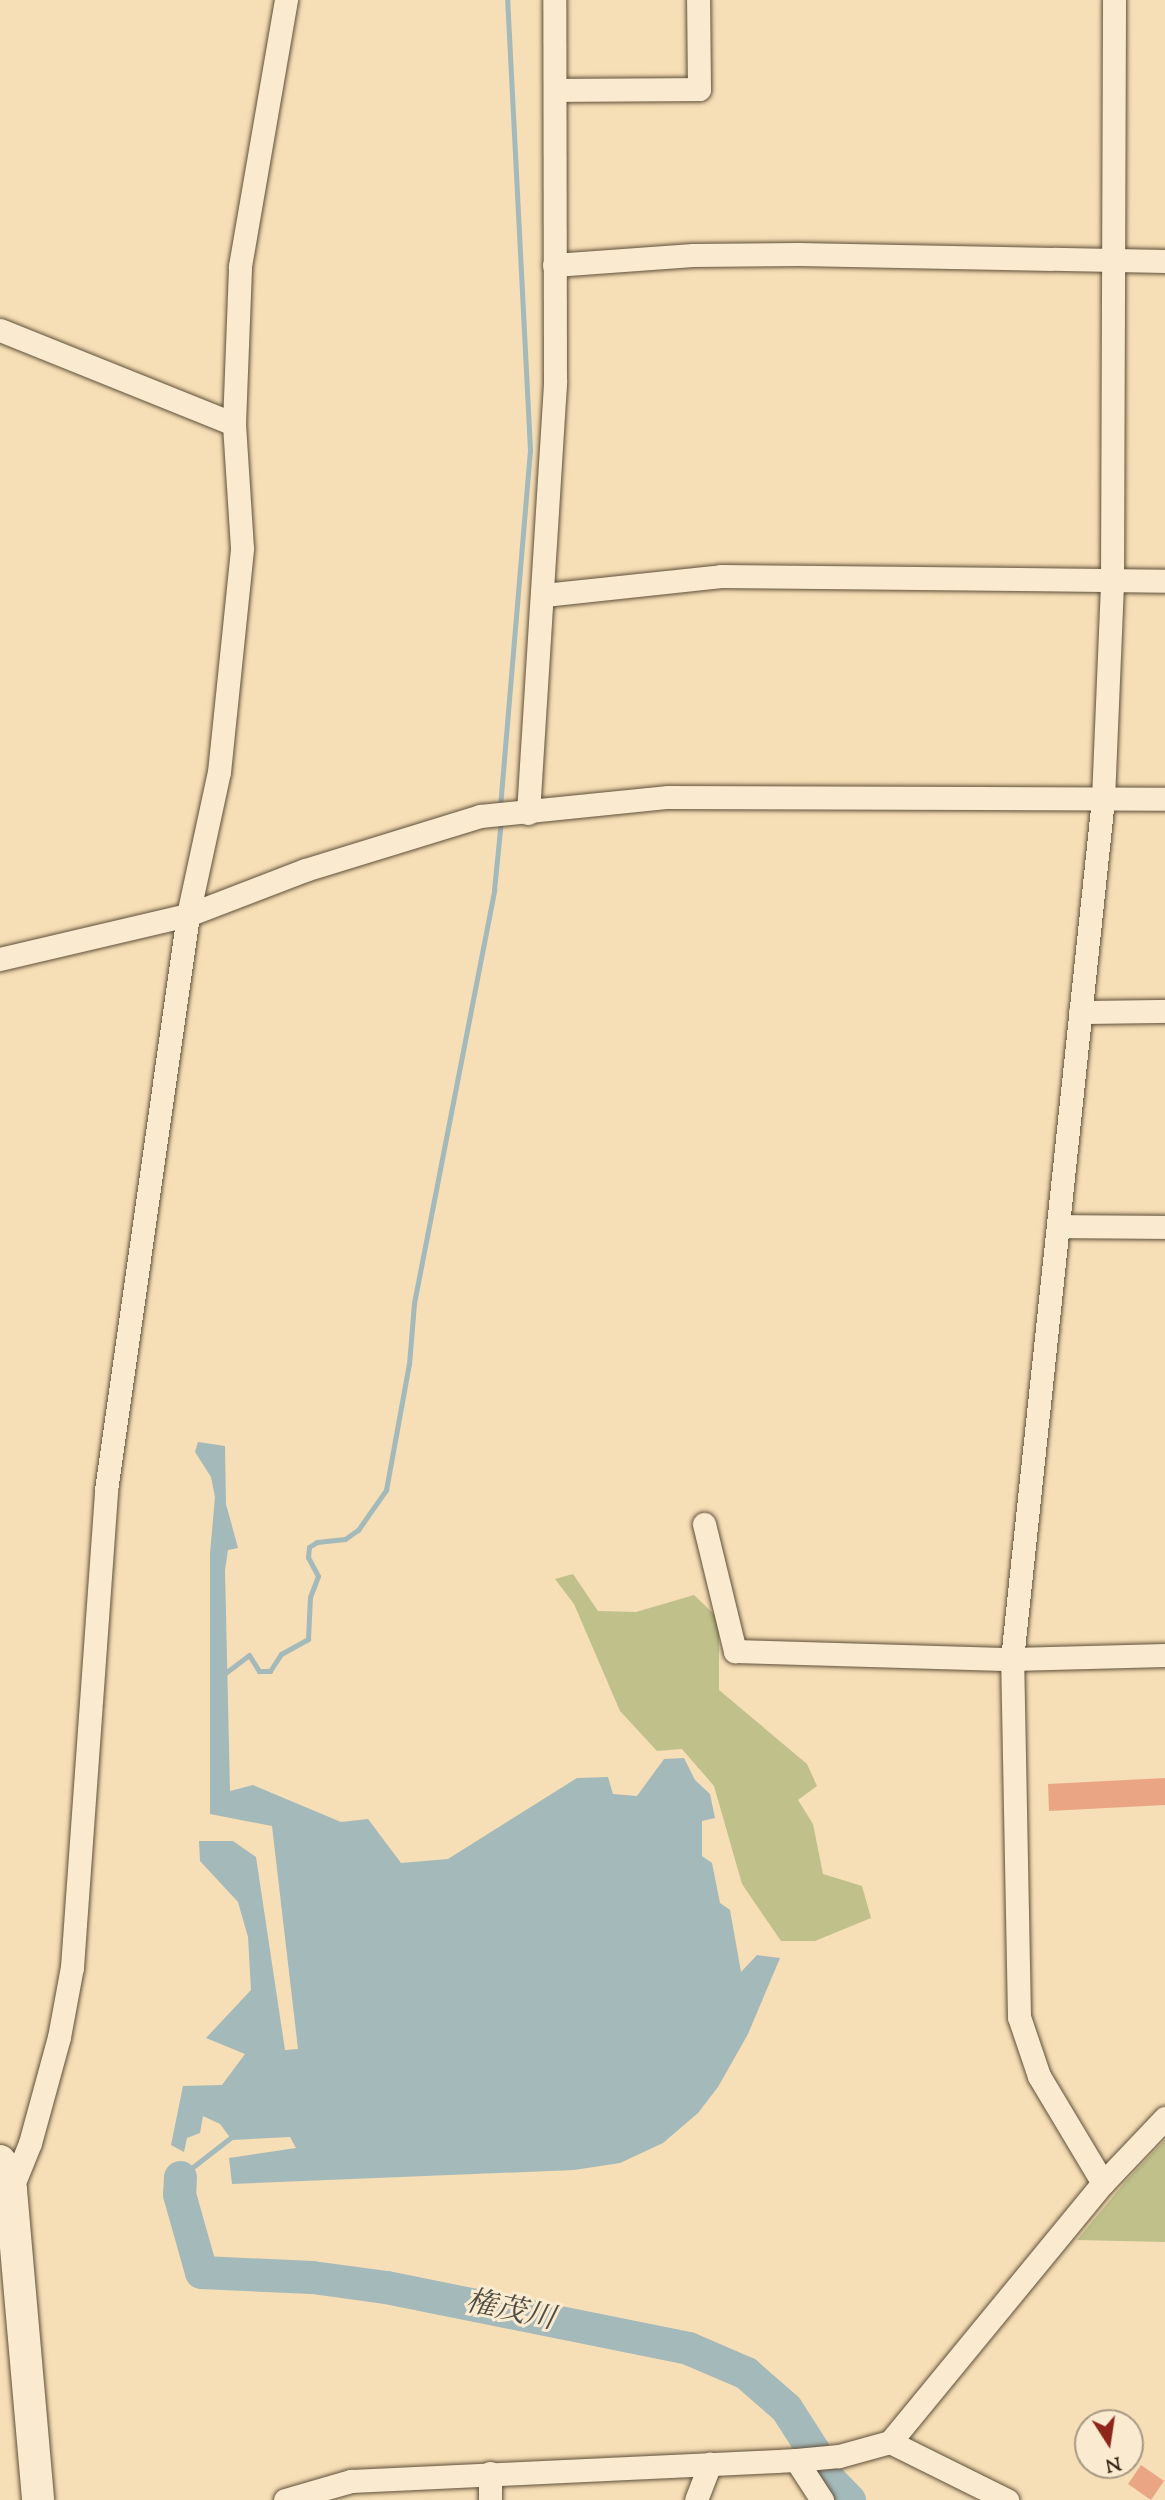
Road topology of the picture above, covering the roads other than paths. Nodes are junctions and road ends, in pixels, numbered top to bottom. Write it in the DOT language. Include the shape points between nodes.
graph roads {
  1 [pos="286,0"];
  2 [pos="554,0"];
  3 [pos="698,0"];
  4 [pos="1114,0"];
  5 [pos="558,90"];
  6 [pos="1111,261"];
  7 [pos="1165,261"];
  8 [pos="554,265"];
  9 [pos="0,330"];
  10 [pos="234,424"];
  11 [pos="1112,582"];
  12 [pos="1165,582"];
  13 [pos="544,594"];
  14 [pos="1103,799"];
  15 [pos="1165,799"];
  16 [pos="522,813"];
  17 [pos="188,915"];
  18 [pos="0,959"];
  19 [pos="1165,1011"];
  20 [pos="1080,1012"];
  21 [pos="1058,1226"];
  22 [pos="1165,1227"];
  23 [pos="704,1524"];
  24 [pos="1165,1655"];
  25 [pos="1012,1659"];
  26 [pos="1165,2118"];
  27 [pos="4,2177"];
  28 [pos="1103,2183"];
  29 [pos="890,2442"];
  30 [pos="799,2460"];
  31 [pos="710,2464"];
  32 [pos="490,2473"];
  33 [pos="38,2500"];
  34 [pos="285,2500"];
  35 [pos="490,2500"];
  36 [pos="696,2500"];
  37 [pos="822,2500"];
  38 [pos="1007,2500"];
  1 -- 10 [label="street" via="240,266"];
  2 -- 5 [label="street"];
  3 -- 5 [label="street" via="699,89"];
  4 -- 6 [label="street"];
  5 -- 8 [label="street"];
  6 -- 7 [label="street"];
  6 -- 8 [label="street" via="798,254 692,255"];
  6 -- 11 [label="street"];
  8 -- 13 [label="street" via="555,383"];
  9 -- 10 [label="street"];
  10 -- 17 [label="street" via="242,485 242,548 219,772"];
  11 -- 12 [label="street"];
  11 -- 13 [label="street" via="721,576"];
  11 -- 14 [label="street"];
  13 -- 16 [label="street"];
  14 -- 15 [label="street"];
  14 -- 16 [label="street" via="668,797"];
  14 -- 20 [label="street"];
  16 -- 17 [label="street" via="491,815 305,870"];
  17 -- 18 [label="street"];
  17 -- 27 [label="street" via="106,1490 72,1967 59,2037 30,2143"];
  19 -- 20 [label="street"];
  20 -- 21 [label="street"];
  21 -- 22 [label="street"];
  21 -- 25 [label="street"];
  23 -- 25 [label="street" via="735,1651"];
  24 -- 25 [label="street"];
  25 -- 28 [label="street" via="1019,2017 1039,2076"];
  26 -- 28 [label="street"];
  27 -- 33 [label="main road"];
  28 -- 29 [label="street"];
  29 -- 30 [label="street"];
  29 -- 38 [label="street"];
  30 -- 31 [label="street"];
  30 -- 37 [label="street"];
  31 -- 32 [label="street"];
  31 -- 36 [label="street"];
  32 -- 34 [label="street" via="351,2481"];
  32 -- 35 [label="street"];
}
